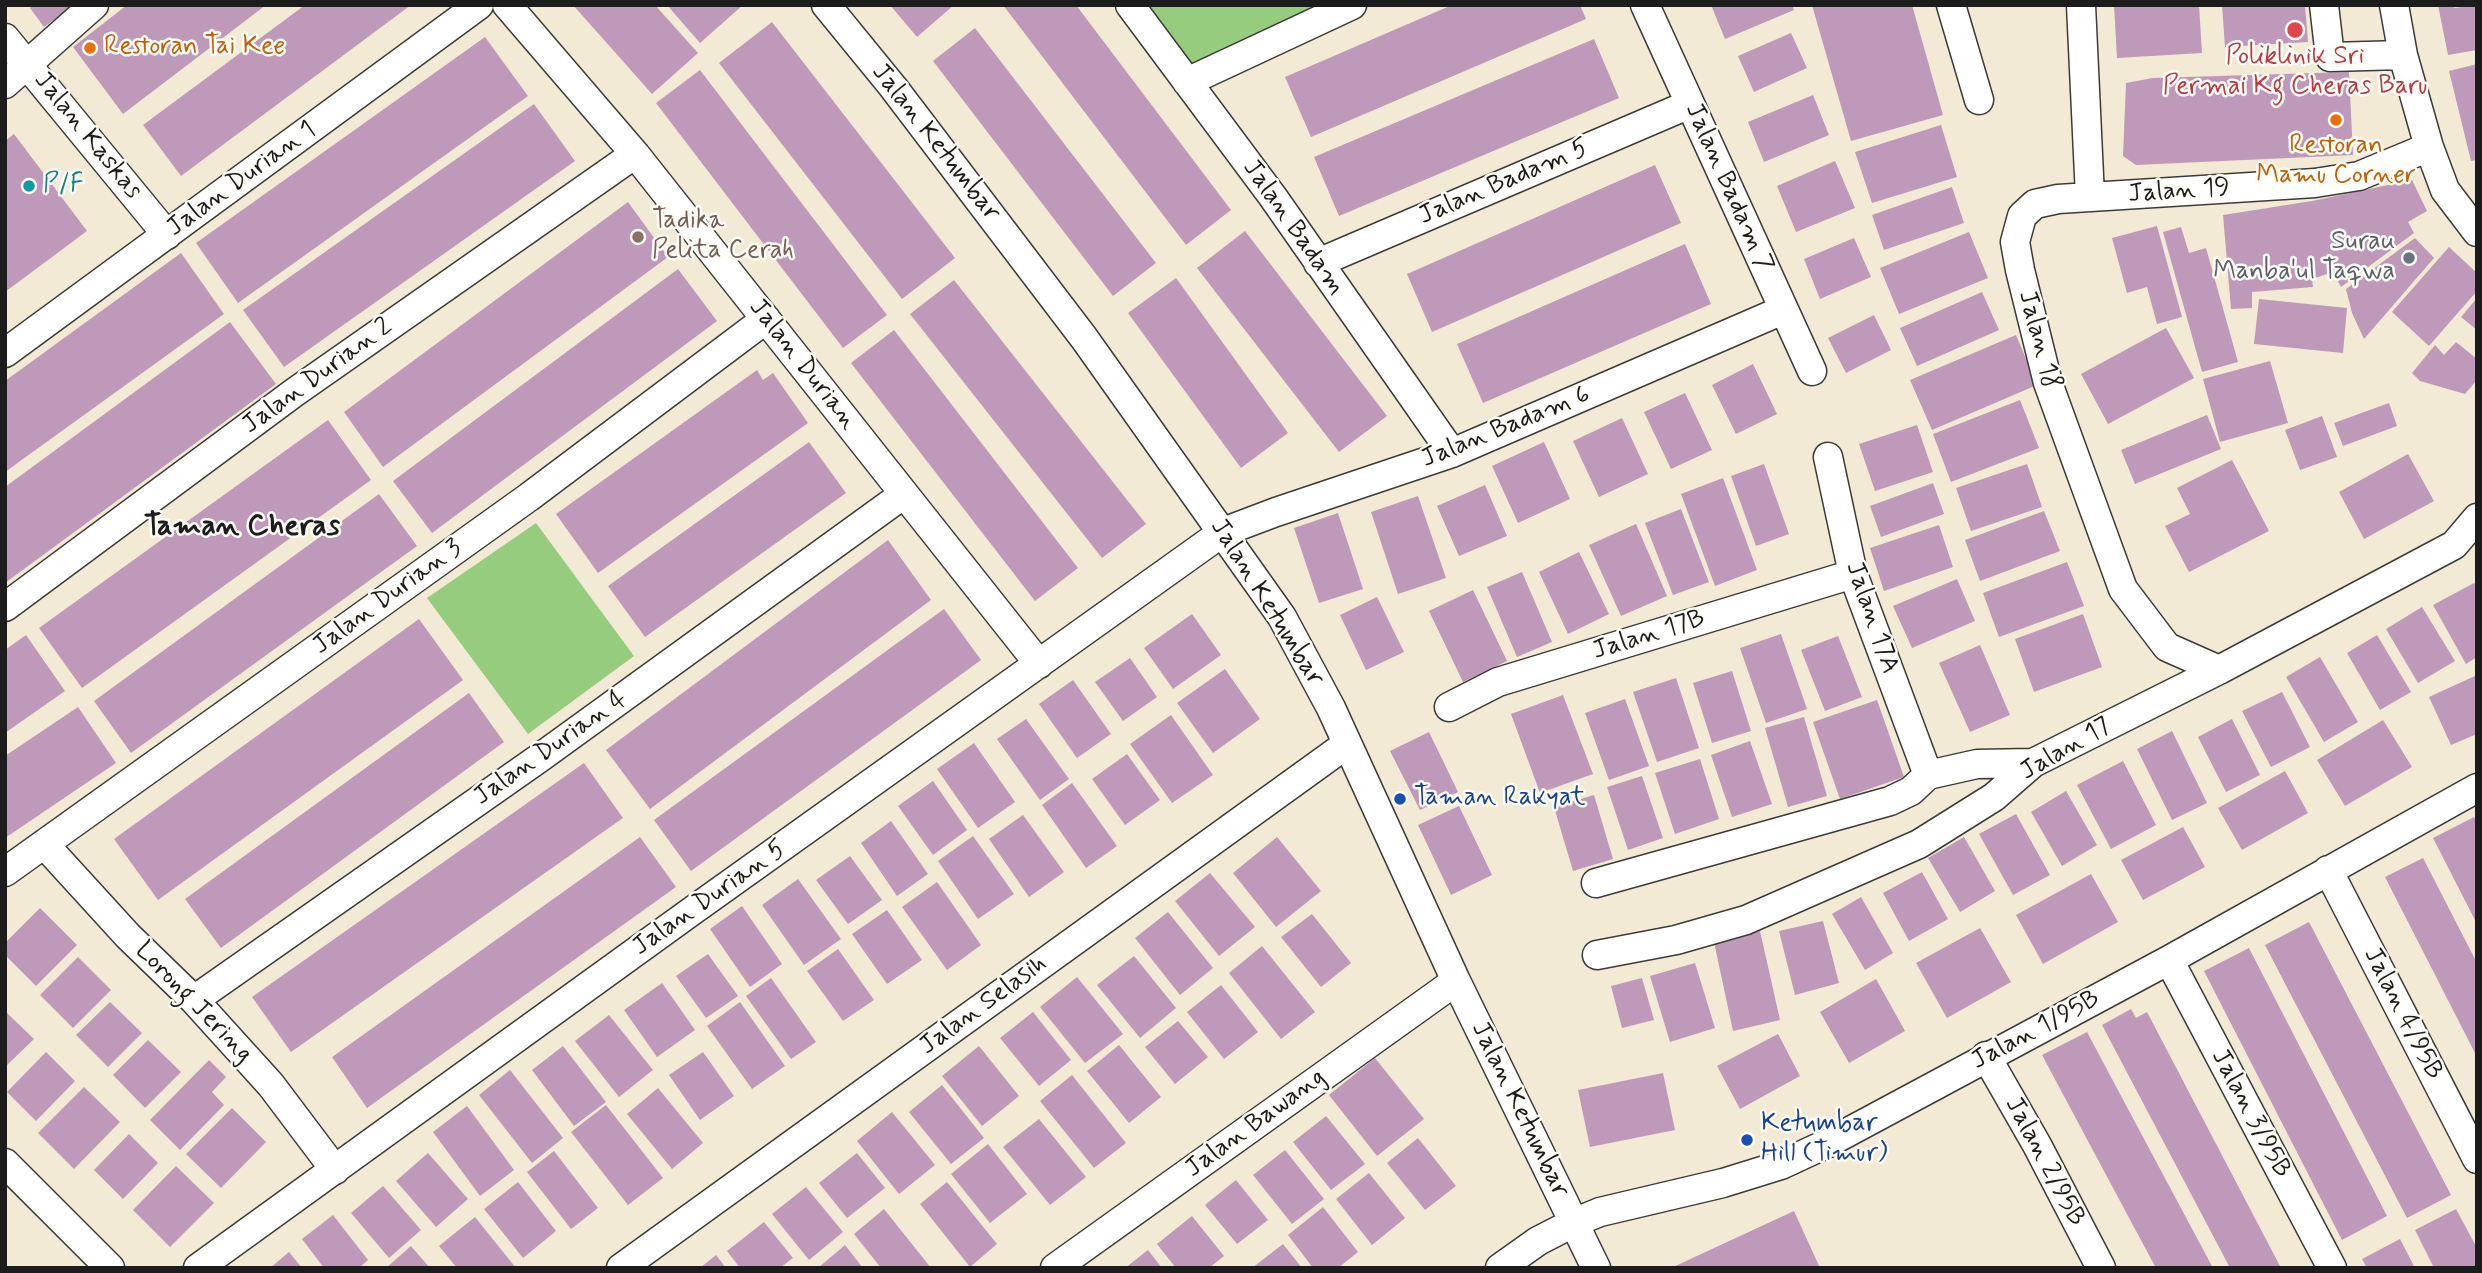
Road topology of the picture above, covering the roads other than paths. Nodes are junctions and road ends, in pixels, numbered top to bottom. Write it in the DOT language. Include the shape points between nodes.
graph roads {
  1 [pos="94,5"];
  2 [pos="479,5"];
  3 [pos="507,5"];
  4 [pos="826,5"];
  5 [pos="1130,5"];
  6 [pos="1352,5"];
  7 [pos="1645,5"];
  8 [pos="1951,5"];
  9 [pos="2081,5"];
  10 [pos="2323,5"];
  11 [pos="2394,5"];
  12 [pos="5,38"];
  13 [pos="2403,55"];
  14 [pos="27,63"];
  15 [pos="1187,82"];
  16 [pos="5,84"];
  17 [pos="1979,100"];
  18 [pos="1690,103"];
  19 [pos="2429,147"];
  20 [pos="635,154"];
  21 [pos="2090,197"];
  22 [pos="2477,232"];
  23 [pos="167,235"];
  24 [pos="1318,263"];
  25 [pos="1783,310"];
  26 [pos="766,319"];
  27 [pos="5,353"];
  28 [pos="1812,371"];
  29 [pos="1452,453"];
  30 [pos="1828,457"];
  31 [pos="904,494"];
  32 [pos="2477,518"];
  33 [pos="1223,532"];
  34 [pos="1853,574"];
  35 [pos="5,607"];
  36 [pos="1039,664"];
  37 [pos="2219,670"];
  38 [pos="1449,707"];
  39 [pos="1347,744"];
  40 [pos="2033,763"];
  41 [pos="1928,775"];
  42 [pos="2477,788"];
  43 [pos="44,844"];
  44 [pos="2328,870"];
  45 [pos="5,872"];
  46 [pos="1597,883"];
  47 [pos="1597,955"];
  48 [pos="2169,960"];
  49 [pos="1456,981"];
  50 [pos="194,1000"];
  51 [pos="1986,1056"];
  52 [pos="2477,1159"];
  53 [pos="5,1163"];
  54 [pos="334,1170"];
  55 [pos="1573,1223"];
  56 [pos="110,1268"];
  57 [pos="198,1268"];
  58 [pos="621,1268"];
  59 [pos="1055,1268"];
  60 [pos="1500,1268"];
  61 [pos="1596,1268"];
  62 [pos="2101,1268"];
  63 [pos="2332,1268"];
  1 -- 14 [label="street"];
  2 -- 23 [label="street, Jalan Durian 1"];
  3 -- 20 [label="street, Jalan Durian"];
  4 -- 33 [label="street, Jalan Ketumbar" via="1084,338"];
  5 -- 15 [label="street, Jalan Badam"];
  6 -- 15 [label="street"];
  7 -- 18 [label="street, Jalan Badam 7"];
  8 -- 17 [label="street"];
  9 -- 21 [label="street"];
  10 -- 13 [label="street" via="2330,57"];
  11 -- 13 [label="street"];
  12 -- 14 [label="street, Jalan Kaskas"];
  13 -- 19 [label="street"];
  14 -- 16 [label="street"];
  14 -- 23 [label="street, Jalan Kaskas"];
  15 -- 24 [label="street, Jalan Badam"];
  18 -- 24 [label="street, Jalan Badam 5"];
  18 -- 25 [label="street, Jalan Badam 7"];
  19 -- 21 [label="street, Jalan 19" via="2359,176 2315,183"];
  19 -- 22 [label="street" via="2445,191"];
  20 -- 26 [label="street, Jalan Durian"];
  20 -- 35 [label="street, Jalan Durian 2" via="295,392"];
  21 -- 37 [label="street, Jalan 18" via="2035,204 2022,216 2015,242 2048,383 2123,589 2167,647"];
  23 -- 27 [label="street, Jalan Durian 1"];
  24 -- 29 [label="street, Jalan Badam"];
  25 -- 28 [label="street, Jalan Badam 7"];
  25 -- 29 [label="street, Jalan Badam 6"];
  26 -- 31 [label="street, Jalan Durian"];
  26 -- 43 [label="street, Jalan Durian 3" via="517,505"];
  29 -- 33 [label="street, Jalan Badam 6"];
  30 -- 34 [label="street, Jalan 17A"];
  31 -- 36 [label="street, Jalan Durian"];
  31 -- 50 [label="street, Jalan Durian 4"];
  32 -- 37 [label="street, Jalan 17" via="2455,545"];
  33 -- 36 [label="street, Jalan Durian 5"];
  33 -- 39 [label="street, Jalan Ketumbar" via="1282,617"];
  34 -- 38 [label="street, Jalan 17B" via="1498,682"];
  34 -- 41 [label="street, Jalan 17A"];
  36 -- 54 [label="street, Jalan Durian 5"];
  37 -- 40 [label="street, Jalan 17"];
  39 -- 49 [label="street, Jalan Ketumbar"];
  39 -- 58 [label="street, Jalan Selasih"];
  40 -- 41 [label="street" via="1978,764"];
  40 -- 47 [label="street, Jalan 17" via="1994,797 1919,844 1746,920"];
  41 -- 46 [label="street" via="1911,791 1890,801"];
  42 -- 44 [label="street, Jalan 1/95B"];
  43 -- 45 [label="street, Jalan Durian 3"];
  43 -- 50 [label="street, Lorong Jering"];
  44 -- 48 [label="street, Jalan 1/95B"];
  44 -- 52 [label="street, Jalan 4/95B"];
  48 -- 51 [label="street, Jalan 1/95B"];
  48 -- 63 [label="street, Jalan 3/95B"];
  49 -- 55 [label="street, Jalan Ketumbar"];
  49 -- 59 [label="street, Jalan Bawang"];
  50 -- 54 [label="street, Lorong Jering" via="271,1085"];
  51 -- 55 [label="street, Jalan 1/95B" via="1872,1121 1781,1165"];
  51 -- 62 [label="street, Jalan 2/95B"];
  53 -- 56 [label="street"];
  54 -- 57 [label="street, Jalan Durian 5"];
  55 -- 60 [label="street, Jalan 1/95B"];
  55 -- 61 [label="street, Jalan Ketumbar"];
}
